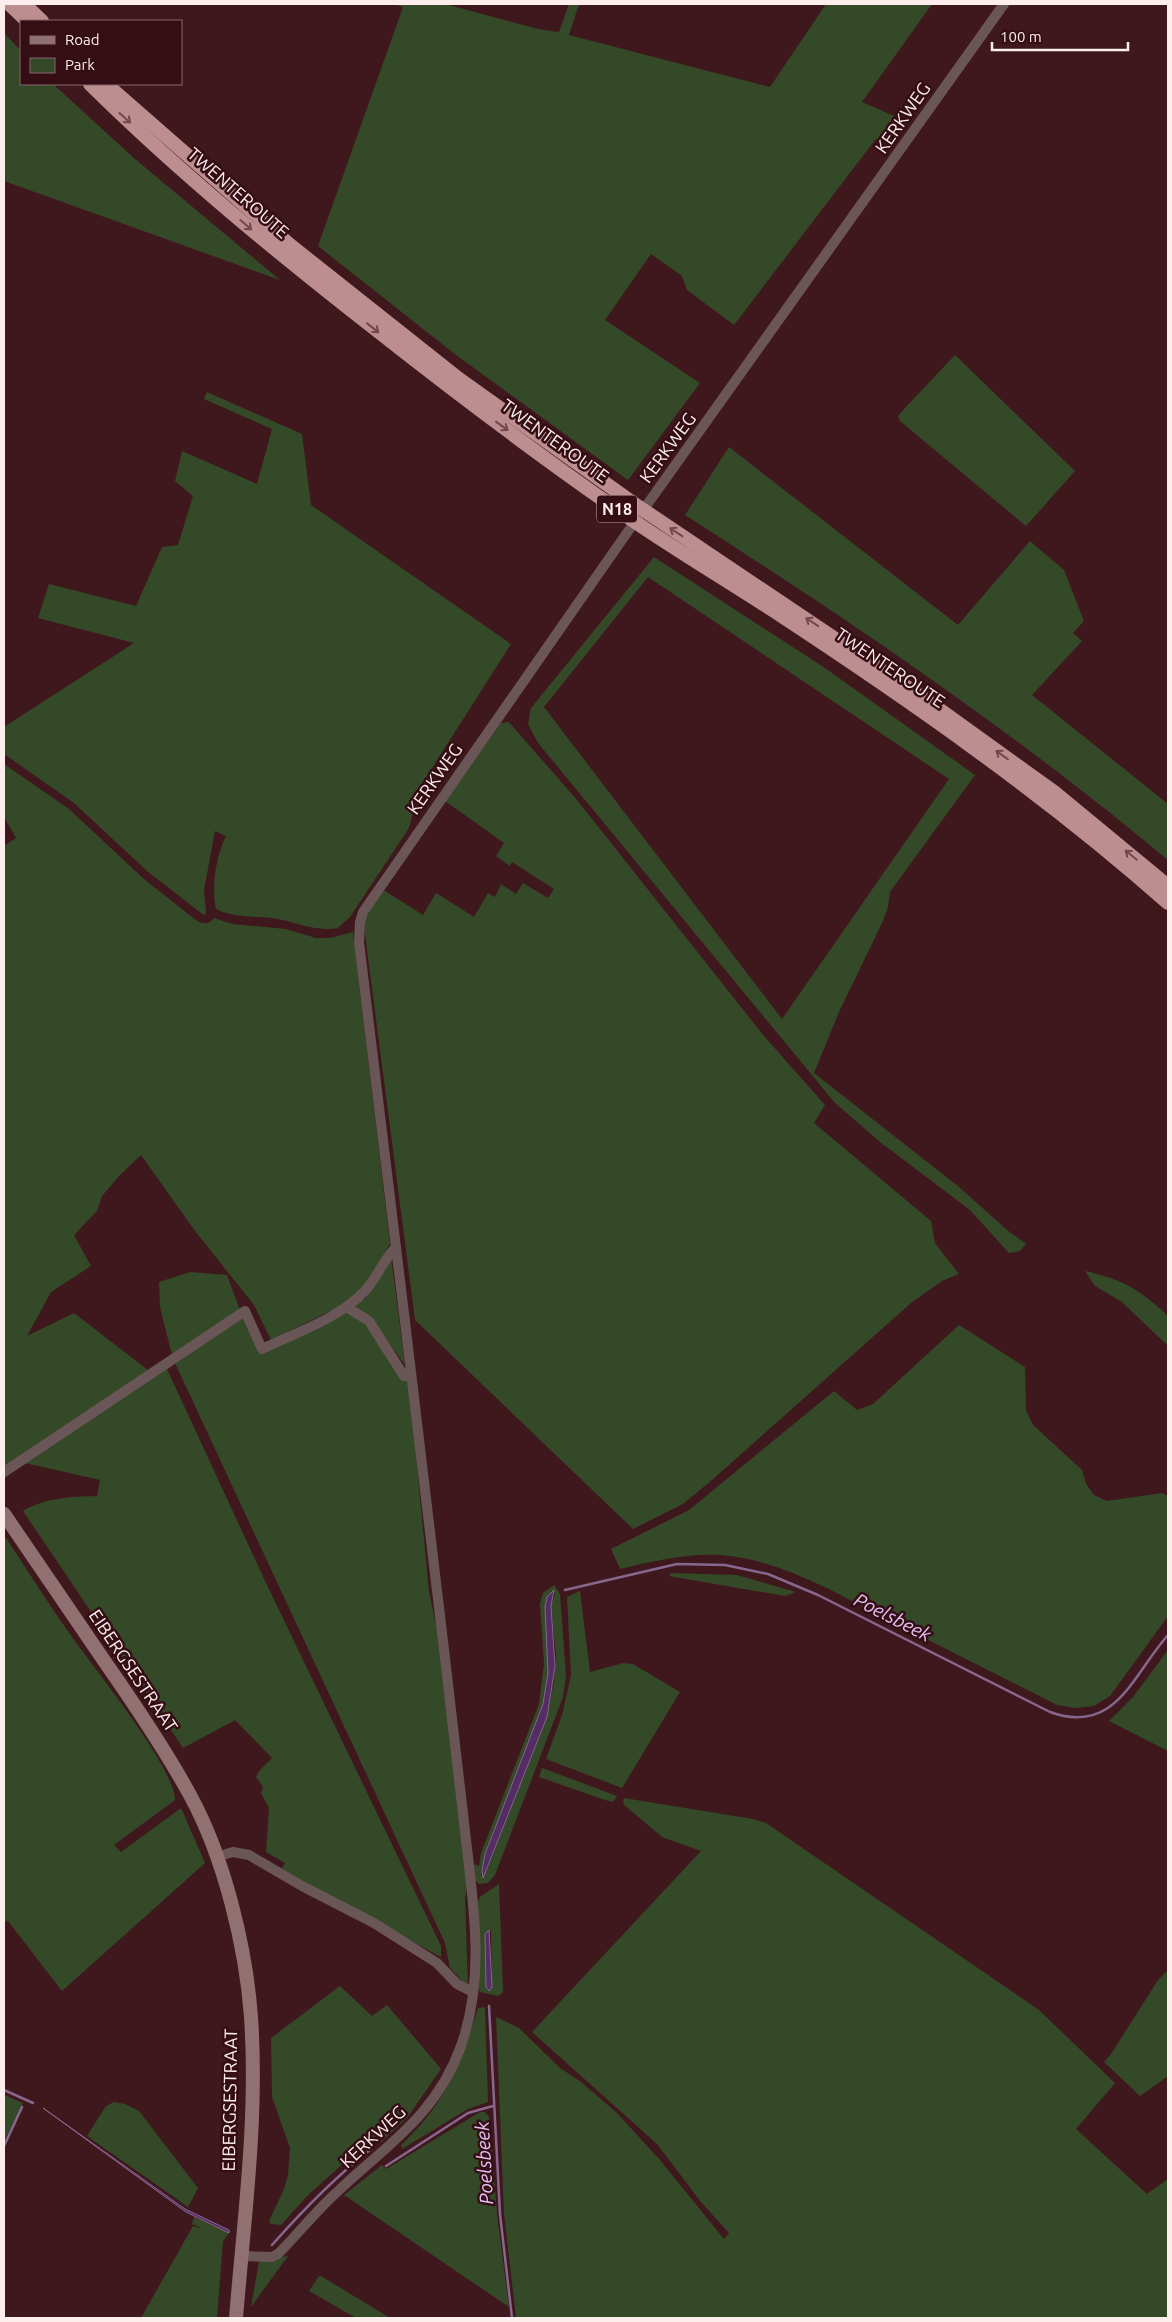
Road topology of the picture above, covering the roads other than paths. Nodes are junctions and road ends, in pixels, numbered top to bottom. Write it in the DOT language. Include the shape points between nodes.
graph roads {
  1 [pos="9,4"];
  2 [pos="24,4"];
  3 [pos="1004,4"];
  4 [pos="25,20"];
  5 [pos="41,20"];
  6 [pos="91,85"];
  7 [pos="107,85"];
  8 [pos="1168,886"];
  9 [pos="1168,903"];
  10 [pos="396,1247"];
  11 [pos="348,1308"];
  12 [pos="411,1376"];
  13 [pos="4,1472"];
  14 [pos="4,1514"];
  15 [pos="216,1857"];
  16 [pos="474,1992"];
  17 [pos="241,2256"];
  18 [pos="236,2318"];
  1 -- 4 [label="highway"];
  2 -- 5 [label="highway"];
  3 -- 10 [label="street, KERKWEG" via="624,537 374,894 360,922 359,942"];
  6 -- 9 [label="highway, TWENTEROUTE / N18, one-way" via="282,257 453,390 625,515 922,711 1047,804"];
  8 -- 7 [label="highway, TWENTEROUTE / N18, one-way" via="1054,792 929,702 633,504 459,380 290,245"];
  10 -- 11 [label="street" via="367,1289"];
  10 -- 12 [label="street, KERKWEG"];
  11 -- 12 [label="street" via="369,1321 404,1376"];
  11 -- 13 [label="street" via="262,1349 246,1311"];
  12 -- 16 [label="street, KERKWEG" via="475,1926"];
  14 -- 15 [label="main road, EIBERGSESTRAAT" via="142,1716 191,1796"];
  15 -- 16 [label="street" via="232,1852 249,1855 374,1923 437,1963 457,1984"];
  15 -- 17 [label="main road, EIBERGSESTRAAT" via="238,1931 251,2016 252,2122"];
  16 -- 17 [label="street, KERKWEG" via="455,2062 420,2116 338,2191 278,2254 272,2257"];
  17 -- 18 [label="main road, EIBERGSESTRAAT"];
}
